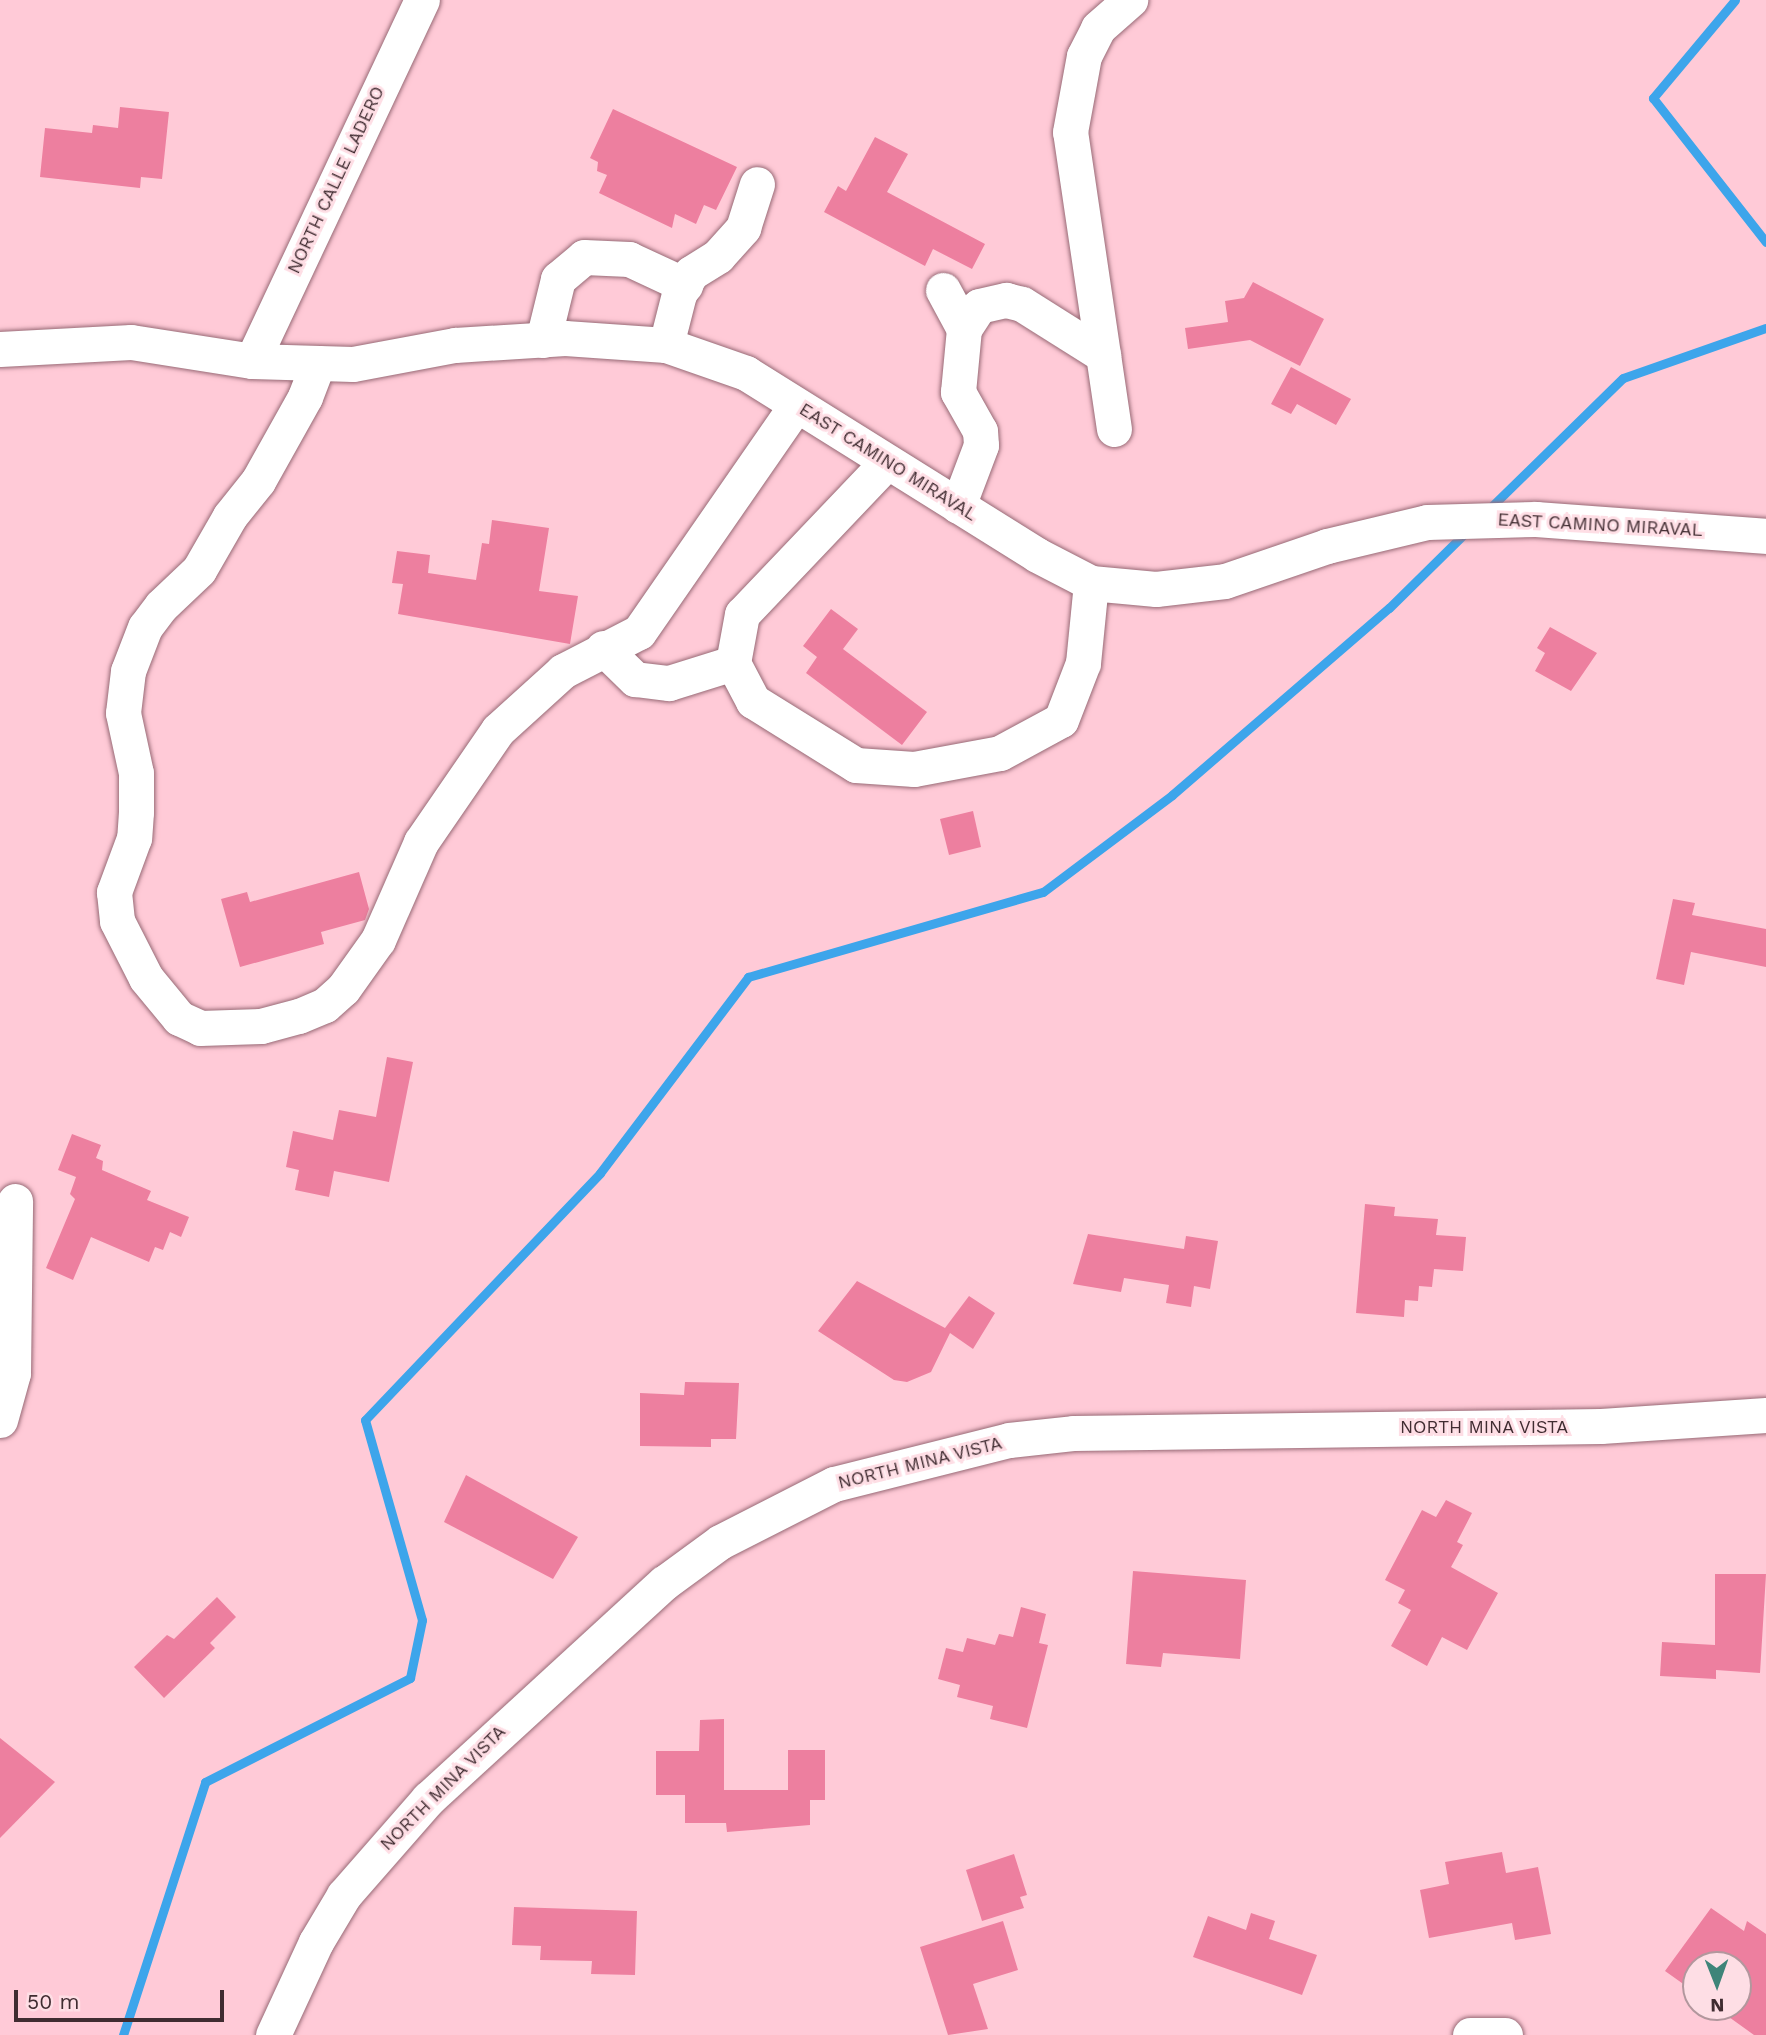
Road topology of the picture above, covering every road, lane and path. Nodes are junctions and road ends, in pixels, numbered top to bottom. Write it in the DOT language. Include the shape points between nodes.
graph roads {
  1 [pos="422,0"];
  2 [pos="1130,0"];
  3 [pos="757,184"];
  4 [pos="685,285"];
  5 [pos="943,290"];
  6 [pos="964,329"];
  7 [pos="543,340"];
  8 [pos="666,345"];
  9 [pos="0,349"];
  10 [pos="1103,355"];
  11 [pos="252,360"];
  12 [pos="318,363"];
  13 [pos="796,405"];
  14 [pos="1114,429"];
  15 [pos="887,461"];
  16 [pos="958,506"];
  17 [pos="1766,536"];
  18 [pos="1091,583"];
  19 [pos="603,648"];
  20 [pos="733,663"];
  21 [pos="15,1201"];
  22 [pos="1766,1415"];
  23 [pos="0,1420"];
  24 [pos="273,2035"];
  25 [pos="1470,2035"];
  26 [pos="1505,2035"];
  1 -- 11 [label="street, NORTH CALLE LADERO"];
  2 -- 10 [label="street" via="1098,28 1084,56 1070,132"];
  3 -- 4 [label="street" via="743,228 718,256 691,273"];
  4 -- 7 [label="street" via="629,259 584,257 558,279"];
  4 -- 8 [label="street"];
  5 -- 6 [label="street"];
  6 -- 10 [label="street" via="979,306 1006,300 1022,304"];
  6 -- 16 [label="street" via="958,392 980,431 981,445"];
  7 -- 8 [label="street, EAST CAMINO MIRAVAL"];
  7 -- 12 [label="street, EAST CAMINO MIRAVAL" via="456,345 353,364"];
  8 -- 13 [label="street, EAST CAMINO MIRAVAL" via="746,373"];
  9 -- 11 [label="street, EAST CAMINO MIRAVAL" via="131,342"];
  10 -- 14 [label="street"];
  11 -- 12 [label="street, EAST CAMINO MIRAVAL"];
  12 -- 19 [label="street" via="305,397 258,481 230,516 199,570 145,627 128,671 123,713 136,773 134,838 114,892 117,921 146,978 179,1018 200,1028 250,1027 325,1005 343,989 378,940 421,842 498,730 558,676"];
  13 -- 15 [label="street, EAST CAMINO MIRAVAL"];
  13 -- 19 [label="street" via="639,632"];
  15 -- 16 [label="street, EAST CAMINO MIRAVAL"];
  15 -- 20 [label="street" via="742,614"];
  16 -- 18 [label="street, EAST CAMINO MIRAVAL"];
  17 -- 18 [label="street, EAST CAMINO MIRAVAL" via="1536,519 1427,522 1327,546 1225,581 1156,589"];
  18 -- 20 [label="street" via="1083,663 1061,720 1000,753 915,769 856,765 753,701"];
  19 -- 20 [label="street" via="635,679 669,683"];
  21 -- 23 [label="street" via="13,1373"];
  22 -- 24 [label="street, NORTH MINA VISTA" via="1601,1426 1073,1433 1009,1440 834,1484 720,1542 664,1583 428,1800 344,1895 316,1942"];
  25 -- 26 [label="street"];
}
